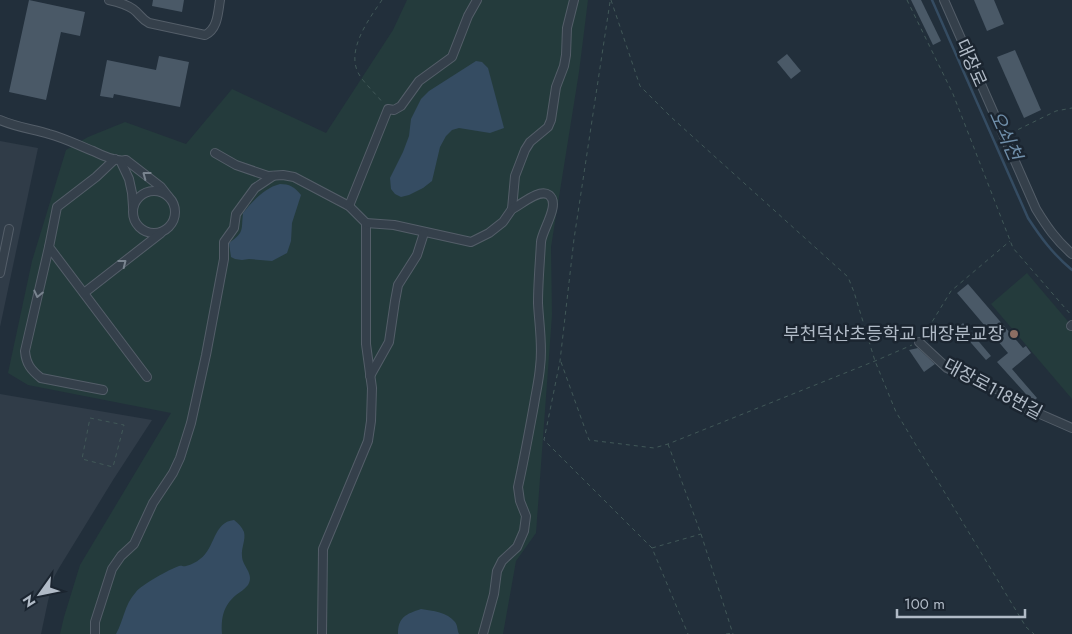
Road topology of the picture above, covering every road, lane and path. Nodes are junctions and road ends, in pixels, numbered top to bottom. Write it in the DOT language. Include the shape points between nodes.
graph roads {
  1 [pos="110,0"];
  2 [pos="220,0"];
  3 [pos="382,0"];
  4 [pos="477,0"];
  5 [pos="574,0"];
  6 [pos="611,0"];
  7 [pos="907,0"];
  8 [pos="944,0"];
  9 [pos="1072,108"];
  10 [pos="388,109"];
  11 [pos="0,120"];
  12 [pos="1004,136"];
  13 [pos="215,153"];
  14 [pos="118,160"];
  15 [pos="275,175"];
  16 [pos="168,196"];
  17 [pos="349,206"];
  18 [pos="512,209"];
  19 [pos="133,212"];
  20 [pos="366,223"];
  21 [pos="10,229"];
  22 [pos="164,231"];
  23 [pos="424,233"];
  24 [pos="1010,241"];
  25 [pos="49,247"];
  26 [pos="1072,254"];
  27 [pos="0,273"];
  28 [pos="84,293"];
  29 [pos="1072,317"];
  30 [pos="919,342"];
  31 [pos="560,361"];
  32 [pos="876,361"];
  33 [pos="147,377"];
  34 [pos="370,377"];
  35 [pos="103,390"];
  36 [pos="1072,428"];
  37 [pos="668,444"];
  38 [pos="82,460"];
  39 [pos="702,534"];
  40 [pos="652,548"];
  41 [pos="733,633"];
  42 [pos="94,634"];
  43 [pos="322,634"];
  44 [pos="483,634"];
  45 [pos="688,634"];
  46 [pos="726,634"];
  47 [pos="1034,634"];
  1 -- 2 [label="street" via="134,9 142,20 205,35 214,29"];
  3 -- 10 [label="path" via="356,46 356,63 359,74"];
  4 -- 10 [label="street" via="452,57 420,81 401,106"];
  5 -- 18 [label="street" via="551,120 524,150 515,176"];
  6 -- 31 [label="path" via="574,239"];
  6 -- 32 [label="path" via="640,86 670,117 848,277"];
  7 -- 24 [label="path" via="954,94"];
  8 -- 12 [label="street, 대장로"];
  9 -- 12 [label="path" via="1056,111"];
  10 -- 17 [label="street"];
  11 -- 14 [label="street" via="12,126 64,138"];
  12 -- 26 [label="street, 대장로" via="1036,209 1047,228"];
  13 -- 15 [label="street" via="236,165 268,176"];
  16 -- 14 [label="street, one-way" via="126,160"];
  14 -- 19 [label="street" via="129,179"];
  14 -- 25 [label="street" via="57,207"];
  15 -- 17 [label="street" via="294,177"];
  15 -- 42 [label="street" via="255,188 236,214 234,228 224,242 224,259 206,355 180,458 153,503 134,544 112,569"];
  16 -- 19 [label="street" via="155,191 142,194"];
  16 -- 22 [label="street" via="175,207 175,214 174,221"];
  17 -- 20 [label="street"];
  18 -- 23 [label="street" via="504,222 470,242"];
  18 -- 44 [label="street" via="541,193 549,195 553,207 542,238 538,302 541,367 518,487 526,516 524,531 497,571"];
  19 -- 22 [label="street" via="134,219 143,230 150,233"];
  20 -- 23 [label="street" via="394,225"];
  20 -- 34 [label="street" via="366,344"];
  21 -- 27 [label="street"];
  28 -- 22 [label="street, one-way"];
  23 -- 34 [label="street" via="417,255 398,285 389,342"];
  24 -- 29 [label="path"];
  24 -- 30 [label="path" via="951,291"];
  25 -- 28 [label="street"];
  25 -- 35 [label="street, one-way" via="25,351 29,367 41,378"];
  28 -- 33 [label="street"];
  30 -- 32 [label="path"];
  30 -- 36 [label="street, 대장로118번길" via="947,368 999,390 1024,408"];
  31 -- 37 [label="path" via="589,440 654,448"];
  31 -- 40 [label="path" via="544,440"];
  32 -- 37 [label="path"];
  32 -- 47 [label="path" via="896,412 1026,627"];
  34 -- 43 [label="street" via="368,441 323,549"];
  37 -- 39 [label="path"];
  38 -- 38 [label="path" via="114,467 124,425 90,418"];
  39 -- 40 [label="path"];
  39 -- 41 [label="path"];
  40 -- 45 [label="path"];
  41 -- 46 [label="path"];
}
